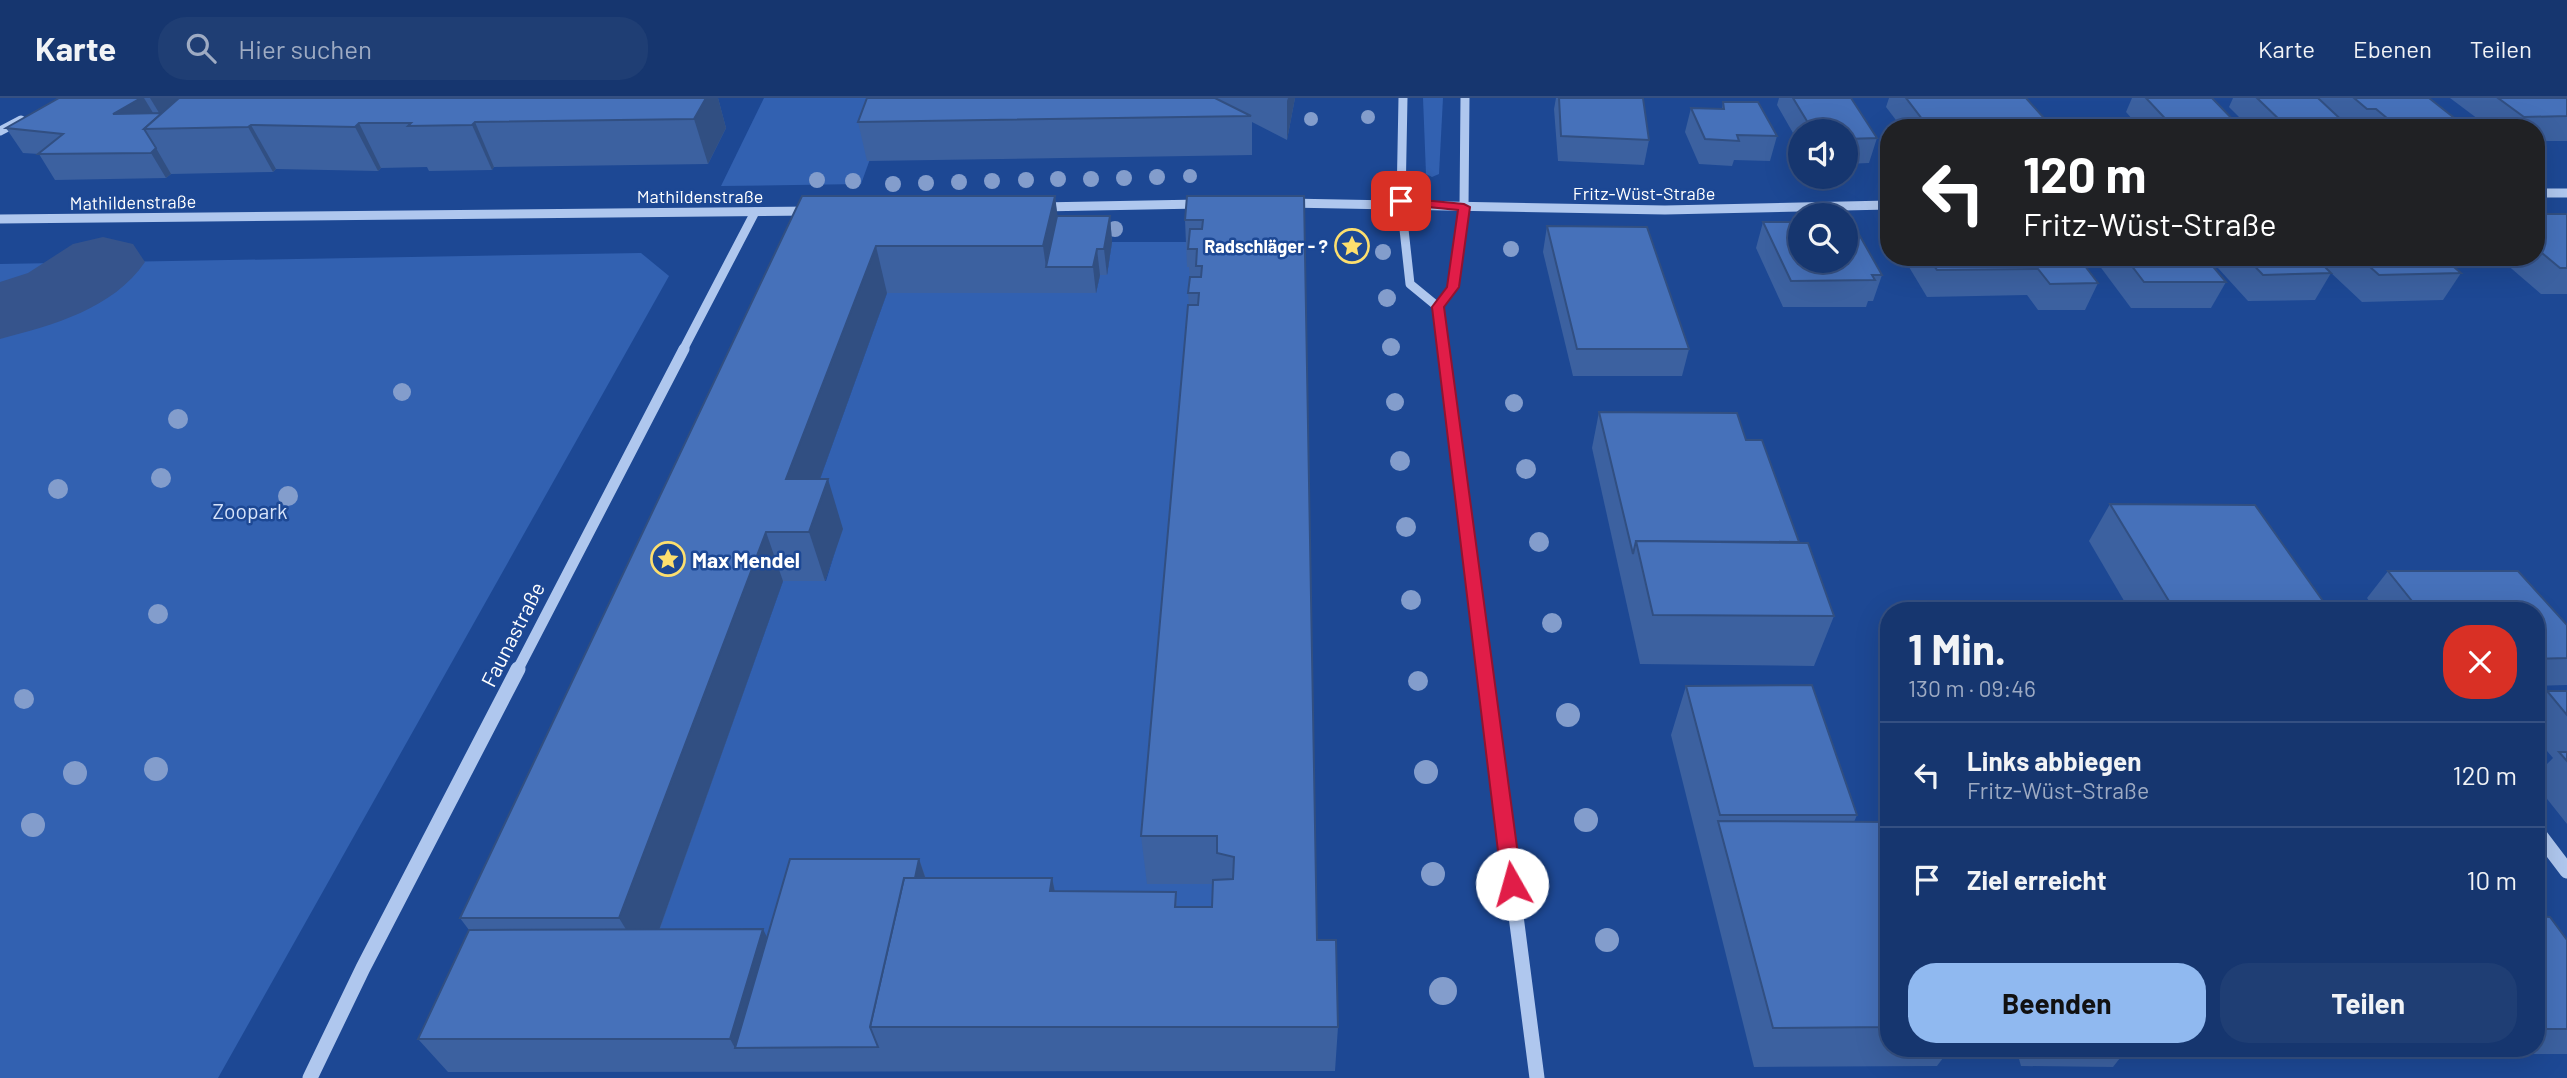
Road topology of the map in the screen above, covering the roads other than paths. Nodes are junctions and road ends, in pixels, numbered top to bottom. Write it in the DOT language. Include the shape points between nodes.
graph roads {
  1 [pos="1403,98"];
  2 [pos="1465,98"];
  3 [pos="24,118"];
  4 [pos="0,131"];
  5 [pos="2545,193"];
  6 [pos="2567,193"];
  7 [pos="1401,201"];
  8 [pos="1282,203"];
  9 [pos="1207,204"];
  10 [pos="1880,205"];
  11 [pos="1029,207"];
  12 [pos="1464,207"];
  13 [pos="821,211"];
  14 [pos="755,212"];
  15 [pos="0,219"];
  16 [pos="1438,307"];
  17 [pos="2545,842"];
  18 [pos="2567,871"];
  19 [pos="310,1078"];
  20 [pos="1537,1078"];
  1 -- 7 [label="street"];
  2 -- 12 [label="street"];
  3 -- 4 [label="street"];
  5 -- 6 [label="street"];
  7 -- 8 [label="street"];
  7 -- 12 [label="street, Fritz-Wüst-Straße"];
  7 -- 16 [label="street" via="1410,284"];
  9 -- 11 [label="street"];
  10 -- 12 [label="street, Fritz-Wüst-Straße" via="1637,210"];
  12 -- 16 [label="street" via="1453,287"];
  13 -- 14 [label="street, Mathildenstraße"];
  14 -- 15 [label="street, Mathildenstraße"];
  14 -- 19 [label="street, Faunastraße"];
  16 -- 20 [label="street"];
  17 -- 18 [label="street"];
}
